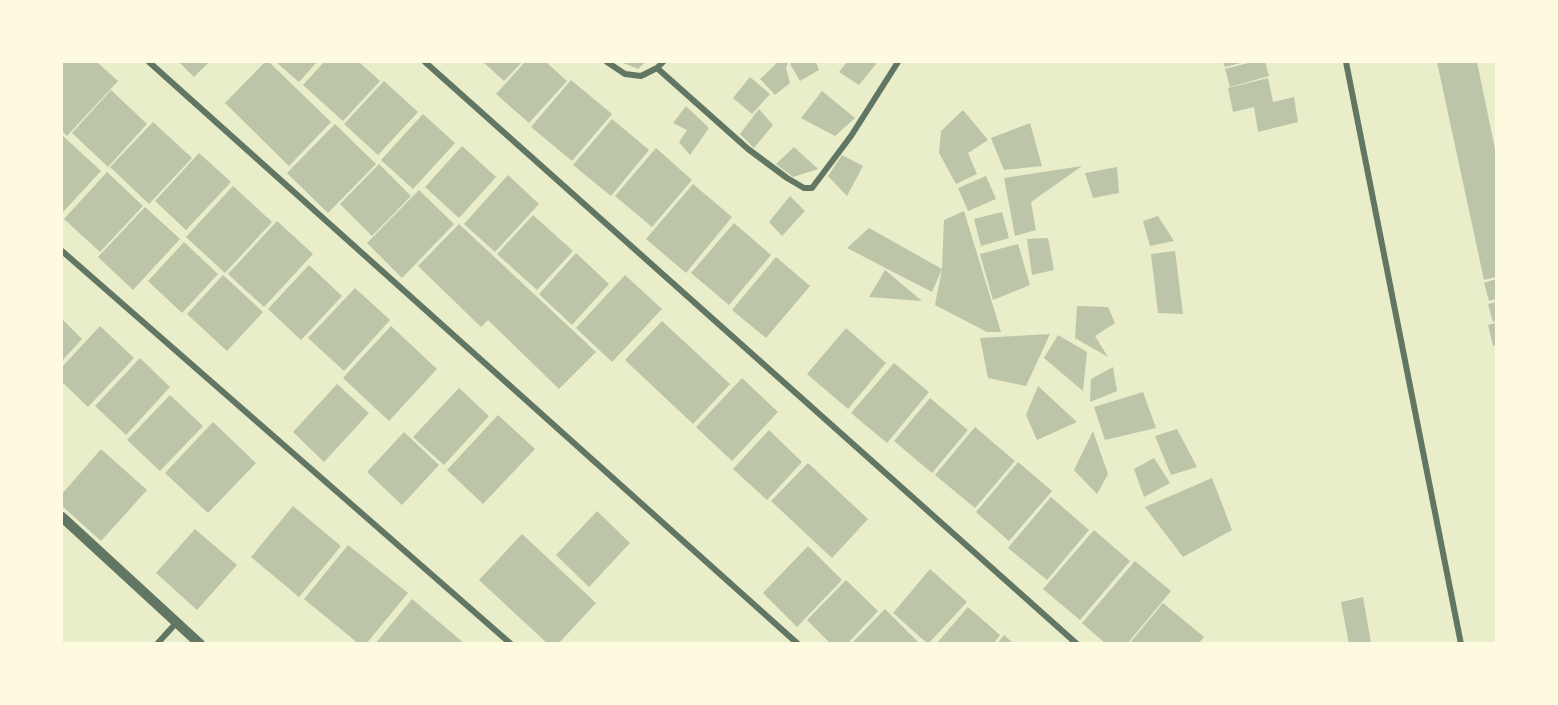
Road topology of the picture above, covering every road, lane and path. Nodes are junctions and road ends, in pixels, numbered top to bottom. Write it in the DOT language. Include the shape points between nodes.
graph roads {
  1 [pos="149,62"];
  2 [pos="424,62"];
  3 [pos="607,62"];
  4 [pos="663,62"];
  5 [pos="898,62"];
  6 [pos="1346,62"];
  7 [pos="657,68"];
  8 [pos="62,251"];
  9 [pos="62,517"];
  10 [pos="177,622"];
  11 [pos="157,644"];
  12 [pos="201,644"];
  13 [pos="511,644"];
  14 [pos="798,644"];
  15 [pos="1077,644"];
  16 [pos="1461,644"];
  1 -- 14 [label="street"];
  2 -- 15 [label="street"];
  3 -- 7 [label="street" via="625,74 641,75"];
  4 -- 7 [label="street"];
  5 -- 7 [label="street" via="812,188 795,183 747,149"];
  6 -- 16 [label="street"];
  8 -- 13 [label="street"];
  9 -- 10 [label="street"];
  10 -- 11 [label="street"];
  10 -- 12 [label="street"];
}
